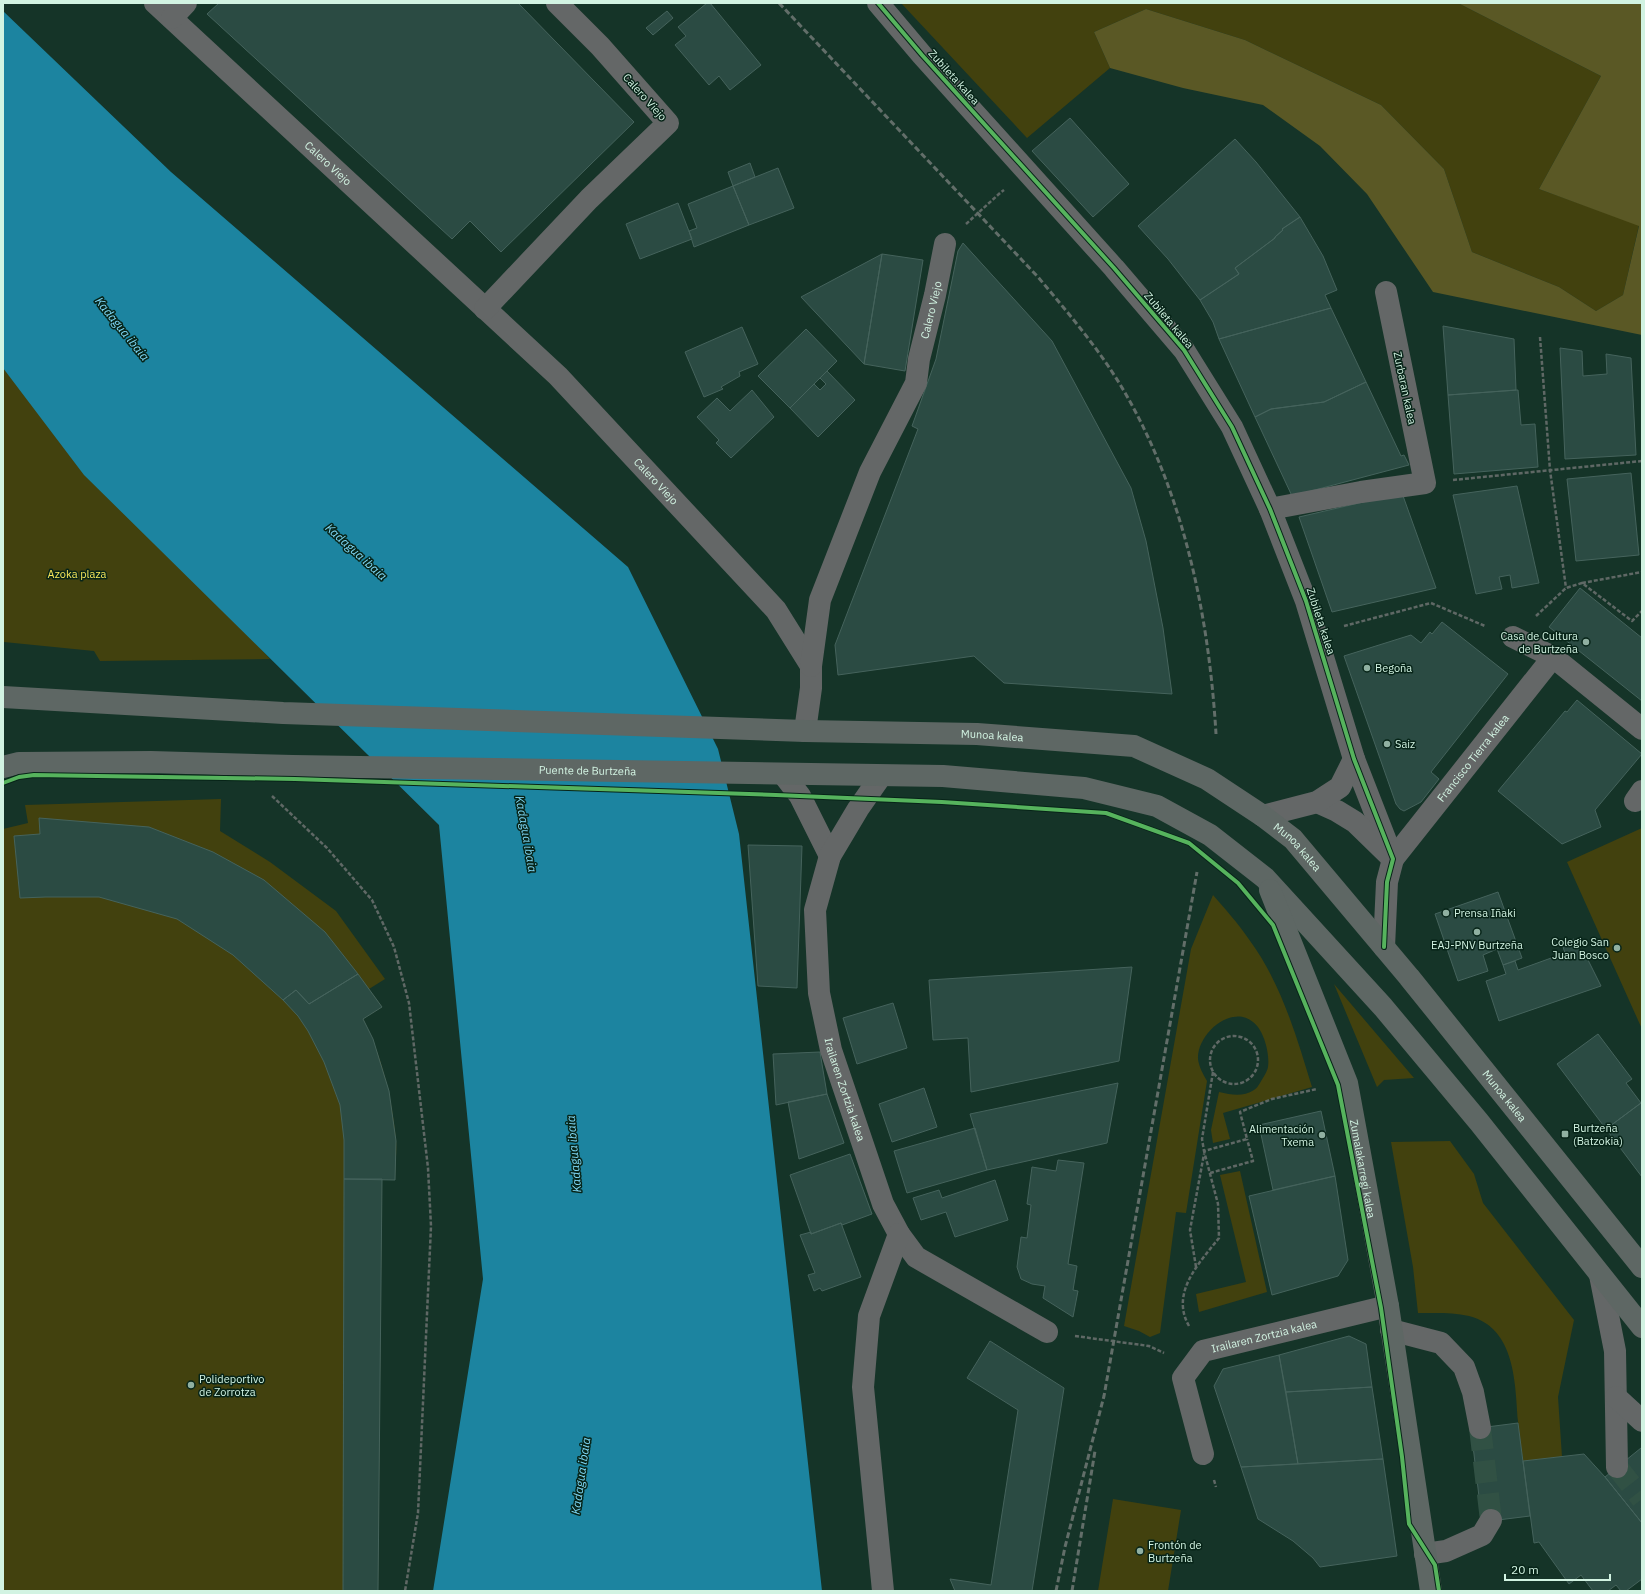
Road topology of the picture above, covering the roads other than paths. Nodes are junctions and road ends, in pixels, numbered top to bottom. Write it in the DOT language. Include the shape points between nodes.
graph roads {
  1 [pos="155,3"];
  2 [pos="557,3"];
  3 [pos="878,3"];
  4 [pos="179,10"];
  5 [pos="944,244"];
  6 [pos="1386,292"];
  7 [pos="485,309"];
  8 [pos="1270,509"];
  9 [pos="1513,637"];
  10 [pos="1553,657"];
  11 [pos="811,666"];
  12 [pos="3,697"];
  13 [pos="1642,729"];
  14 [pos="805,731"];
  15 [pos="1354,759"];
  16 [pos="3,766"];
  17 [pos="783,774"];
  18 [pos="881,776"];
  19 [pos="1318,802"];
  20 [pos="1263,816"];
  21 [pos="830,856"];
  22 [pos="1393,859"];
  23 [pos="1265,878"];
  24 [pos="1384,947"];
  25 [pos="899,1234"];
  26 [pos="1642,1268"];
  27 [pos="1600,1275"];
  28 [pos="1388,1306"];
  29 [pos="1642,1327"];
  30 [pos="1391,1330"];
  31 [pos="1047,1332"];
  32 [pos="1616,1397"];
  33 [pos="1642,1421"];
  34 [pos="1480,1428"];
  35 [pos="1204,1454"];
  36 [pos="1617,1467"];
  37 [pos="1491,1520"];
  38 [pos="1425,1554"];
  39 [pos="883,1591"];
  40 [pos="1431,1591"];
  1 -- 4 [label="street, Calero Viejo"];
  2 -- 7 [label="street, Calero Viejo" via="600,46 668,123 589,199"];
  3 -- 8 [label="street, Zubileta kalea" via="1184,350 1232,427"];
  4 -- 7 [label="street, Calero Viejo"];
  5 -- 11 [label="street, Calero Viejo" via="916,383 870,472 820,600"];
  6 -- 8 [label="street, Zurbaran kalea" via="1425,482"];
  7 -- 11 [label="street, Calero Viejo" via="558,376 776,610"];
  8 -- 15 [label="street, Zubileta kalea" via="1306,601"];
  9 -- 10 [label="street"];
  10 -- 13 [label="street"];
  10 -- 22 [label="street, Francisco Tierra kalea"];
  11 -- 14 [label="street, Calero Viejo" via="811,688"];
  12 -- 14 [label="main road, Munoa kalea" via="283,713"];
  14 -- 20 [label="main road, Munoa kalea" via="977,734 1134,746 1207,779"];
  15 -- 19 [label="street" via="1340,787"];
  15 -- 22 [label="street, Zubileta kalea"];
  16 -- 17 [label="main road, Puente de Burtzeña" via="18,763 144,762"];
  17 -- 18 [label="main road, Puente de Burtzeña"];
  17 -- 21 [label="street" via="800,796"];
  18 -- 21 [label="street, Irailaren Zortzia kalea"];
  18 -- 23 [label="main road" via="943,776 1084,788 1157,806 1210,835"];
  19 -- 20 [label="street"];
  19 -- 22 [label="street" via="1355,822"];
  20 -- 24 [label="main road, Munoa kalea" via="1293,839"];
  21 -- 25 [label="street, Irailaren Zortzia kalea" via="815,910 819,993 831,1050 883,1204"];
  22 -- 24 [label="street" via="1387,882"];
  23 -- 27 [label="main road" via="1383,1007 1479,1122"];
  23 -- 28 [label="main road, Zumalakarregi kalea" via="1348,1083"];
  24 -- 26 [label="main road, Munoa kalea"];
  25 -- 31 [label="street, Irailaren Zortzia kalea" via="916,1257"];
  25 -- 39 [label="street" via="869,1316 863,1387"];
  27 -- 29 [label="main road"];
  27 -- 32 [label="street" via="1615,1351"];
  28 -- 30 [label="main road, Zumalakarregi kalea"];
  28 -- 35 [label="street, Irailaren Zortzia kalea" via="1203,1350 1183,1378"];
  30 -- 34 [label="street" via="1441,1343 1464,1367 1473,1392"];
  30 -- 38 [label="main road, Zumalakarregi kalea"];
  32 -- 33 [label="street"];
  32 -- 36 [label="street"];
  37 -- 38 [label="street" via="1482,1535 1446,1551"];
  38 -- 40 [label="main road, Zumalakarregi kalea"];
}
